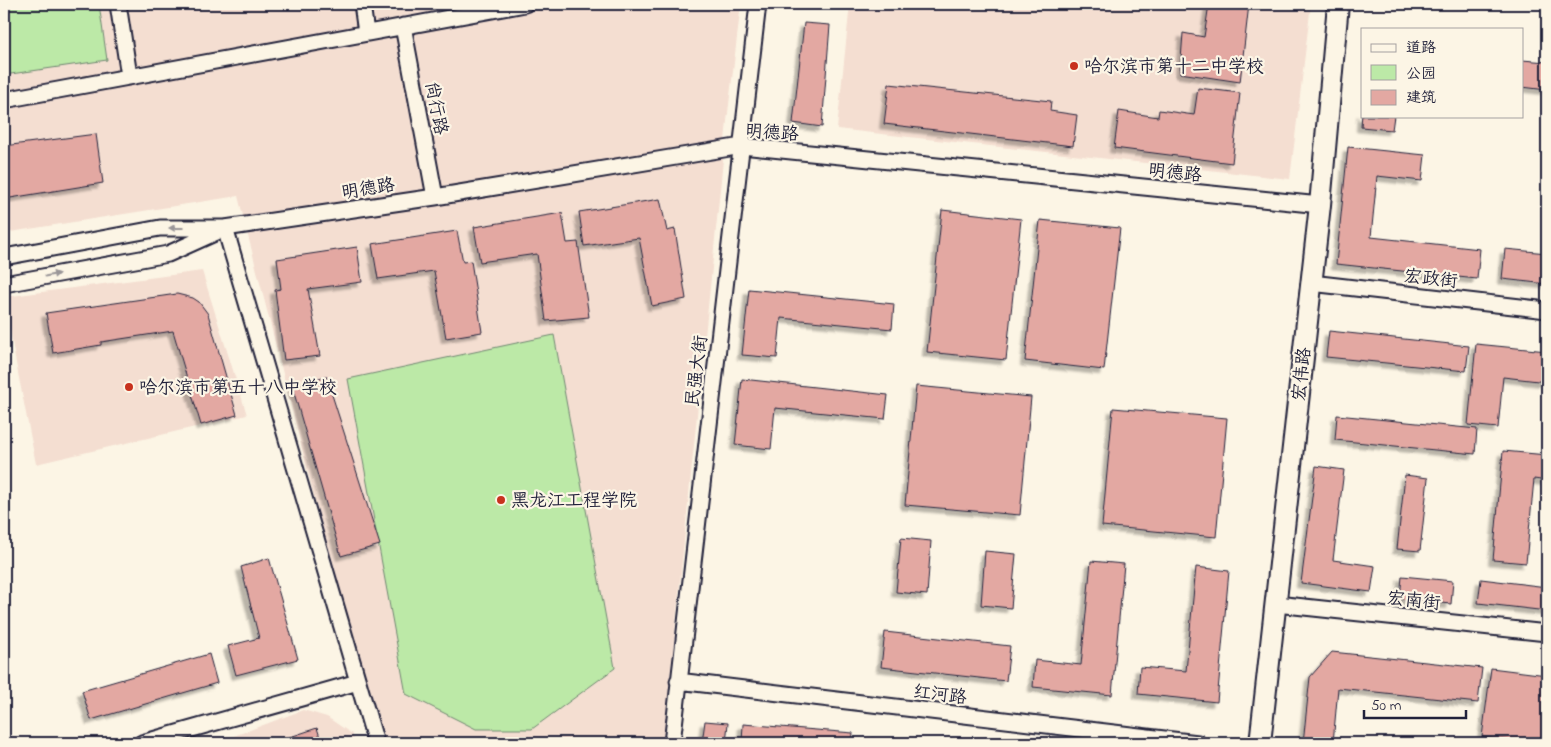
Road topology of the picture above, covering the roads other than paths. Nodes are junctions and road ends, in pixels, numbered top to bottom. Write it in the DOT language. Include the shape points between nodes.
graph roads {
  1 [pos="118,4"];
  2 [pos="362,4"];
  3 [pos="525,4"];
  4 [pos="758,4"];
  5 [pos="1338,4"];
  6 [pos="403,26"];
  7 [pos="366,33"];
  8 [pos="129,76"];
  9 [pos="4,100"];
  10 [pos="742,146"];
  11 [pos="435,197"];
  12 [pos="1320,206"];
  13 [pos="225,228"];
  14 [pos="4,257"];
  15 [pos="1311,283"];
  16 [pos="4,284"];
  17 [pos="1547,310"];
  18 [pos="1276,604"];
  19 [pos="1547,633"];
  20 [pos="678,681"];
  21 [pos="358,682"];
  22 [pos="142,743"];
  23 [pos="376,743"];
  24 [pos="672,743"];
  25 [pos="1198,743"];
  26 [pos="1260,743"];
  1 -- 8 [label="street"];
  2 -- 7 [label="street"];
  3 -- 6 [label="street"];
  4 -- 10 [label="street, 民强大街"];
  5 -- 12 [label="main road, 宏伟路"];
  6 -- 7 [label="street"];
  6 -- 11 [label="street, 尚行路"];
  7 -- 8 [label="street"];
  8 -- 9 [label="street"];
  10 -- 11 [label="street, 明德路"];
  10 -- 12 [label="street, 明德路"];
  10 -- 20 [label="street, 民强大街"];
  11 -- 13 [label="street, 明德路"];
  12 -- 15 [label="main road, 宏伟路"];
  13 -- 14 [label="street, 明德路, one-way" via="160,228"];
  16 -- 13 [label="street, 明德路, one-way" via="168,254"];
  13 -- 21 [label="street"];
  15 -- 17 [label="street, 宏政街"];
  15 -- 18 [label="main road, 宏伟路"];
  18 -- 19 [label="street, 宏南街"];
  18 -- 26 [label="main road, 宏伟路"];
  20 -- 24 [label="street, 民强大街"];
  20 -- 25 [label="street, 红河路"];
  21 -- 22 [label="street"];
  21 -- 23 [label="street"];
}
